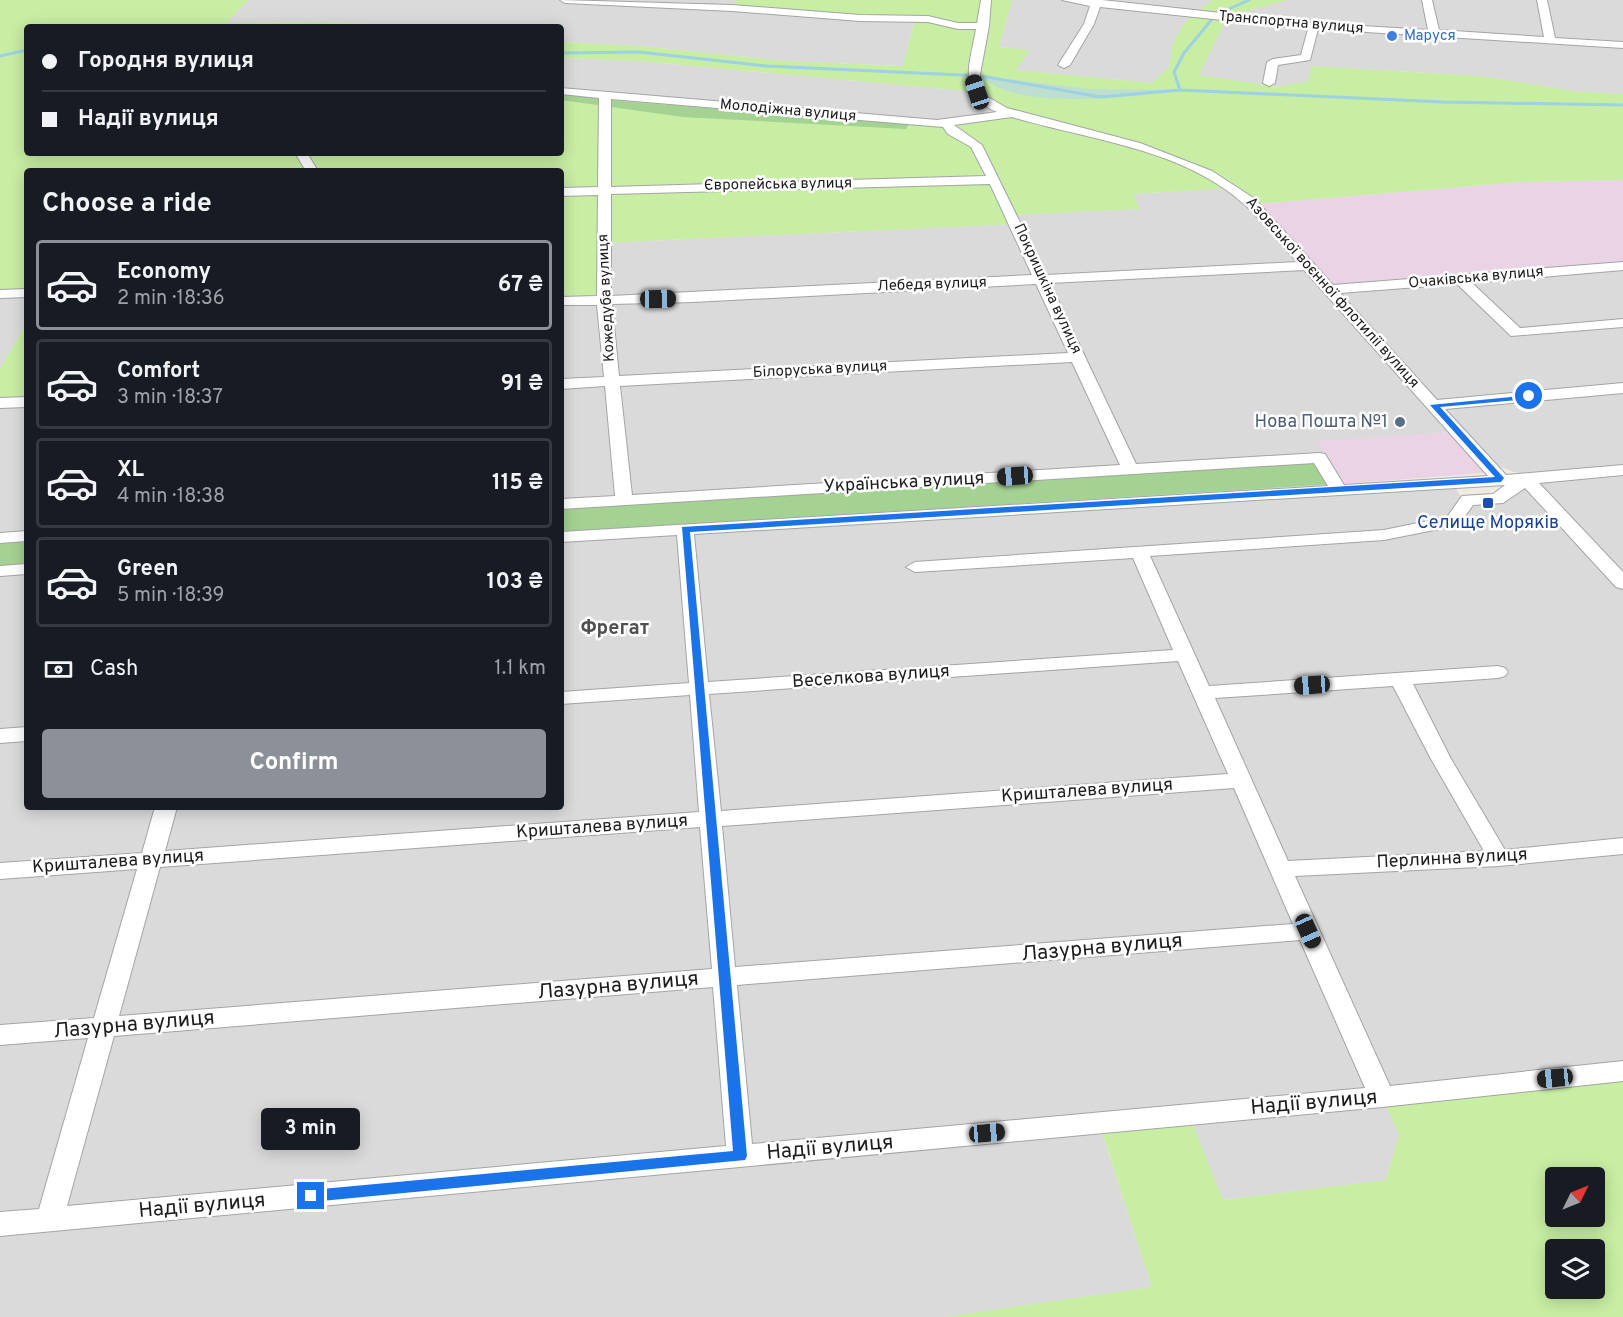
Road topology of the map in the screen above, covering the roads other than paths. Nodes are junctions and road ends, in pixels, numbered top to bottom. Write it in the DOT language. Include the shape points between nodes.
graph roads {
  1 [pos="565,0"];
  2 [pos="987,0"];
  3 [pos="1067,0"];
  4 [pos="1427,0"];
  5 [pos="1542,0"];
  6 [pos="653,2"];
  7 [pos="1096,2"];
  8 [pos="984,26"];
  9 [pos="1314,26"];
  10 [pos="1434,34"];
  11 [pos="1551,41"];
  12 [pos="1623,45"];
  13 [pos="1064,65"];
  14 [pos="1269,83"];
  15 [pos="564,91"];
  16 [pos="605,96"];
  17 [pos="1014,113"];
  18 [pos="947,123"];
  19 [pos="995,180"];
  20 [pos="604,190"];
  21 [pos="564,192"];
  22 [pos="1623,266"];
  23 [pos="1305,267"];
  24 [pos="1460,279"];
  25 [pos="1043,281"];
  26 [pos="1330,290"];
  27 [pos="24,293"];
  28 [pos="0,294"];
  29 [pos="604,299"];
  30 [pos="564,301"];
  31 [pos="1623,323"];
  32 [pos="1078,357"];
  33 [pos="612,381"];
  34 [pos="564,384"];
  35 [pos="1623,387"];
  36 [pos="24,402"];
  37 [pos="0,404"];
  38 [pos="1434,405"];
  39 [pos="1130,469"];
  40 [pos="1623,470"];
  41 [pos="1526,479"];
  42 [pos="1501,480"];
  43 [pos="1455,482"];
  44 [pos="1338,488"];
  45 [pos="624,500"];
  46 [pos="1468,500"];
  47 [pos="564,504"];
  48 [pos="685,529"];
  49 [pos="24,536"];
  50 [pos="564,537"];
  51 [pos="0,538"];
  52 [pos="1139,551"];
  53 [pos="915,567"];
  54 [pos="24,569"];
  55 [pos="0,571"];
  56 [pos="1623,583"];
  57 [pos="1181,656"];
  58 [pos="1498,672"];
  59 [pos="1400,679"];
  60 [pos="699,688"];
  61 [pos="1202,693"];
  62 [pos="564,698"];
  63 [pos="24,734"];
  64 [pos="0,736"];
  65 [pos="1240,780"];
  66 [pos="165,810"];
  67 [pos="710,819"];
  68 [pos="1623,846"];
  69 [pos="1499,858"];
  70 [pos="151,860"];
  71 [pos="1280,869"];
  72 [pos="0,871"];
  73 [pos="1308,931"];
  74 [pos="724,978"];
  75 [pos="104,1027"];
  76 [pos="0,1035"];
  77 [pos="1623,1071"];
  78 [pos="1382,1097"];
  79 [pos="740,1156"];
  80 [pos="49,1220"];
  81 [pos="0,1224"];
  1 -- 6 [label="street"];
  2 -- 8 [label="street"];
  3 -- 7 [label="street, Транспортна вулиця"];
  4 -- 10 [label="street"];
  5 -- 11 [label="street"];
  6 -- 8 [label="street"];
  7 -- 9 [label="street, Транспортна вулиця"];
  7 -- 13 [label="street" via="1089,24"];
  8 -- 17 [label="street, Азовської воєнної флотилії вулиця" via="973,74 977,92 985,101"];
  9 -- 10 [label="street, Транспортна вулиця"];
  9 -- 14 [label="street" via="1306,58 1273,62"];
  10 -- 11 [label="street, Транспортна вулиця"];
  11 -- 12 [label="street, Транспортна вулиця"];
  15 -- 16 [label="street, Молодіжна вулиця"];
  16 -- 18 [label="street, Молодіжна вулиця"];
  16 -- 20 [label="street, Кожедуба вулиця"];
  17 -- 18 [label="street, Молодіжна вулиця"];
  17 -- 23 [label="street, Азовської воєнної флотилії вулиця" via="1157,153 1209,173 1250,202"];
  18 -- 19 [label="street, Покришкіна вулиця" via="952,131 976,145"];
  19 -- 20 [label="street, Європейська вулиця"];
  19 -- 25 [label="street, Покришкіна вулиця"];
  20 -- 21 [label="street, Європейська вулиця"];
  20 -- 29 [label="street, Кожедуба вулиця"];
  22 -- 24 [label="street, Очаківська вулиця"];
  23 -- 25 [label="street, Лебедя вулиця"];
  23 -- 26 [label="street, Азовської воєнної флотилії вулиця"];
  24 -- 26 [label="street, Очаківська вулиця"];
  24 -- 31 [label="street" via="1516,333"];
  25 -- 29 [label="street, Лебедя вулиця"];
  25 -- 32 [label="street, Покришкіна вулиця"];
  26 -- 38 [label="street, Азовської воєнної флотилії вулиця"];
  27 -- 28 [label="street"];
  29 -- 30 [label="street, Лебедя вулиця"];
  29 -- 33 [label="street, Кожедуба вулиця"];
  32 -- 33 [label="street, Білоруська вулиця"];
  32 -- 39 [label="street, Покришкіна вулиця"];
  33 -- 34 [label="street, Білоруська вулиця"];
  33 -- 45 [label="street, Кожедуба вулиця"];
  35 -- 38 [label="street"];
  36 -- 37 [label="street"];
  38 -- 42 [label="street, Азовської воєнної флотилії вулиця"];
  39 -- 44 [label="street, Українська вулиця" via="1319,458"];
  39 -- 45 [label="street, Українська вулиця"];
  40 -- 41 [label="street"];
  41 -- 42 [label="street"];
  41 -- 46 [label="street" via="1497,499"];
  41 -- 56 [label="street"];
  42 -- 43 [label="street"];
  43 -- 44 [label="street"];
  43 -- 46 [label="street"];
  44 -- 48 [label="street"];
  45 -- 47 [label="street, Українська вулиця"];
  46 -- 52 [label="street" via="1454,521 1418,530"];
  48 -- 50 [label="street"];
  48 -- 60 [label="street"];
  49 -- 51 [label="street"];
  52 -- 53 [label="street"];
  52 -- 61 [label="street"];
  54 -- 55 [label="street"];
  57 -- 60 [label="street, Веселкова вулиця"];
  58 -- 59 [label="street"];
  59 -- 61 [label="street"];
  59 -- 69 [label="street"];
  60 -- 62 [label="street, Веселкова вулиця"];
  60 -- 67 [label="street"];
  61 -- 65 [label="street"];
  63 -- 64 [label="street"];
  65 -- 67 [label="street, Кришталева вулиця"];
  65 -- 71 [label="street"];
  66 -- 70 [label="street"];
  67 -- 70 [label="street, Кришталева вулиця"];
  67 -- 74 [label="street"];
  68 -- 69 [label="street, Перлинна вулиця"];
  69 -- 71 [label="street, Перлинна вулиця"];
  70 -- 72 [label="street, Кришталева вулиця"];
  70 -- 75 [label="street"];
  71 -- 73 [label="street"];
  73 -- 74 [label="street, Лазурна вулиця"];
  73 -- 78 [label="street"];
  74 -- 75 [label="street, Лазурна вулиця"];
  74 -- 79 [label="street"];
  75 -- 76 [label="street, Лазурна вулиця"];
  75 -- 80 [label="street"];
  77 -- 78 [label="street, Надії вулиця"];
  78 -- 79 [label="street, Надії вулиця"];
  79 -- 80 [label="street, Надії вулиця"];
  80 -- 81 [label="street, Надії вулиця"];
}
